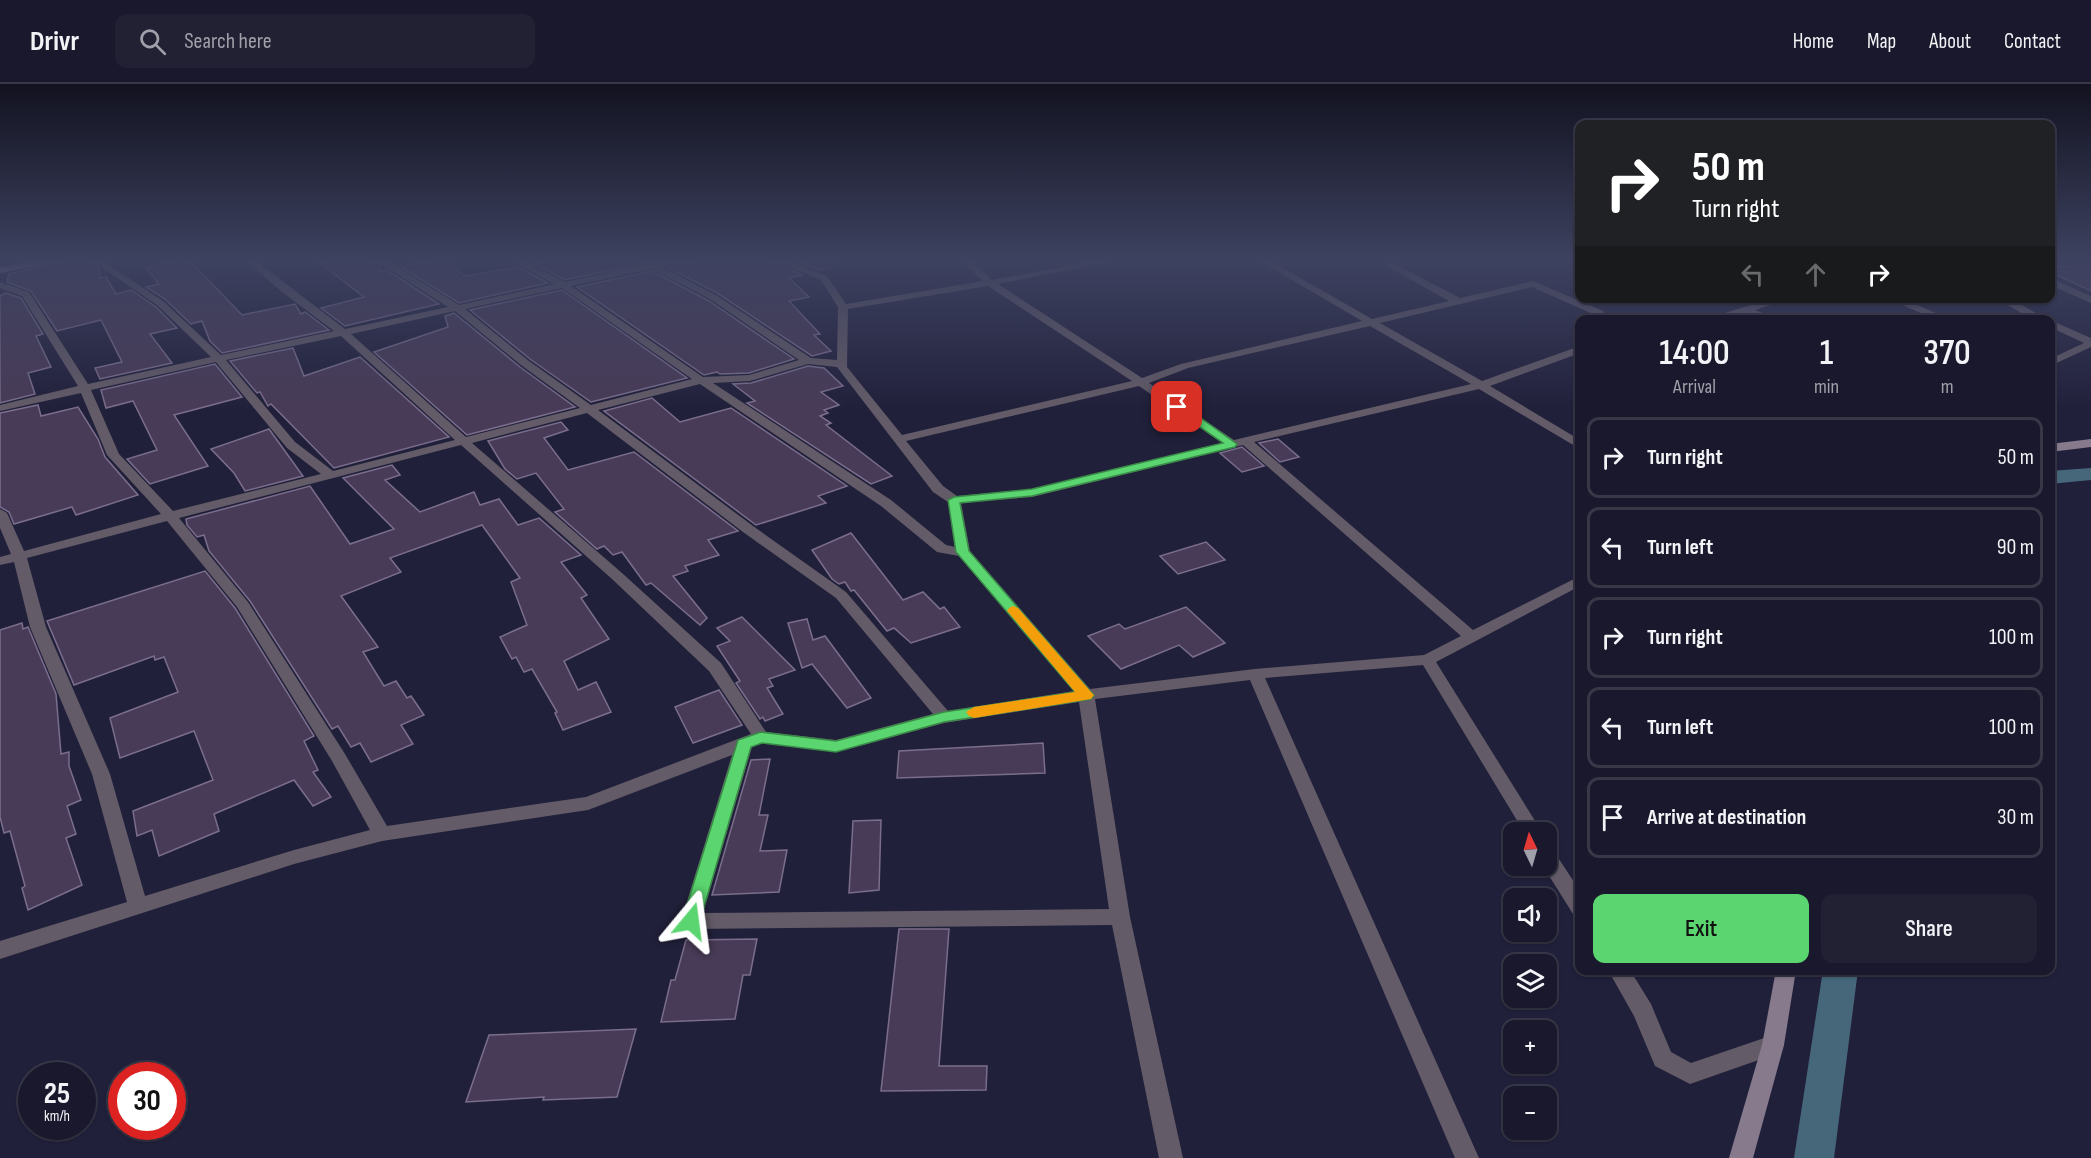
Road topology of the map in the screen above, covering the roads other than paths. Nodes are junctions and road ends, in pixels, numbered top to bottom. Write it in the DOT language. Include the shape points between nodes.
graph roads {
  1 [pos="36,310"];
  2 [pos="168,310"];
  3 [pos="313,310"];
  4 [pos="447,310"];
  5 [pos="460,310"];
  6 [pos="597,310"];
  7 [pos="732,310"];
  8 [pos="843,310"];
  9 [pos="1030,310"];
  10 [pos="1347,310"];
  11 [pos="1424,310"];
  12 [pos="1746,310"];
  13 [pos="1726,315"];
  14 [pos="1760,315"];
  15 [pos="1369,323"];
  16 [pos="2055,325"];
  17 [pos="344,333"];
  18 [pos="2091,343"];
  19 [pos="1575,351"];
  20 [pos="2055,354"];
  21 [pos="2063,357"];
  22 [pos="218,358"];
  23 [pos="808,361"];
  24 [pos="2055,361"];
  25 [pos="842,364"];
  26 [pos="703,380"];
  27 [pos="1141,382"];
  28 [pos="1481,385"];
  29 [pos="84,387"];
  30 [pos="0,408"];
  31 [pos="588,410"];
  32 [pos="899,439"];
  33 [pos="1575,439"];
  34 [pos="462,440"];
  35 [pos="1238,443"];
  36 [pos="2091,443"];
  37 [pos="2055,447"];
  38 [pos="329,474"];
  39 [pos="954,500"];
  40 [pos="0,513"];
  41 [pos="170,516"];
  42 [pos="963,552"];
  43 [pos="19,556"];
  44 [pos="0,561"];
  45 [pos="1575,583"];
  46 [pos="1472,637"];
  47 [pos="1427,660"];
  48 [pos="1255,674"];
  49 [pos="1086,695"];
  50 [pos="944,717"];
  51 [pos="753,740"];
  52 [pos="1527,822"];
  53 [pos="382,834"];
  54 [pos="1557,872"];
  55 [pos="1575,900"];
  56 [pos="138,907"];
  57 [pos="1120,917"];
  58 [pos="0,950"];
  59 [pos="1621,975"];
  60 [pos="1785,975"];
  61 [pos="1773,1045"];
  62 [pos="1171,1158"];
  63 [pos="1467,1158"];
  64 [pos="1741,1158"];
  1 -- 29 [label="street"];
  2 -- 22 [label="street"];
  3 -- 17 [label="street"];
  4 -- 17 [label="street"];
  5 -- 31 [label="street"];
  6 -- 26 [label="street"];
  7 -- 23 [label="street"];
  8 -- 25 [label="street"];
  9 -- 27 [label="street"];
  10 -- 15 [label="street"];
  11 -- 15 [label="street"];
  12 -- 13 [label="street"];
  12 -- 14 [label="street"];
  15 -- 27 [label="street" via="1185,366"];
  15 -- 28 [label="street"];
  16 -- 18 [label="street"];
  17 -- 22 [label="street"];
  17 -- 34 [label="street"];
  18 -- 21 [label="street"];
  19 -- 28 [label="street"];
  20 -- 21 [label="street"];
  21 -- 24 [label="street"];
  22 -- 29 [label="street"];
  22 -- 38 [label="street" via="291,445"];
  23 -- 25 [label="street"];
  23 -- 26 [label="street" via="750,378"];
  25 -- 32 [label="street"];
  26 -- 31 [label="street"];
  26 -- 42 [label="street" via="886,503 942,549"];
  27 -- 32 [label="street"];
  27 -- 35 [label="street"];
  28 -- 33 [label="street"];
  28 -- 35 [label="street"];
  29 -- 30 [label="street"];
  29 -- 41 [label="street" via="113,455"];
  31 -- 34 [label="street"];
  31 -- 50 [label="street" via="841,595"];
  32 -- 39 [label="street" via="938,489"];
  34 -- 38 [label="street"];
  34 -- 51 [label="street" via="716,667"];
  35 -- 39 [label="street" via="1032,493"];
  35 -- 46 [label="street"];
  36 -- 37 [label="street"];
  38 -- 41 [label="street"];
  39 -- 42 [label="street"];
  40 -- 43 [label="street"];
  41 -- 43 [label="street"];
  41 -- 53 [label="street" via="243,605"];
  42 -- 49 [label="street"];
  43 -- 44 [label="street"];
  43 -- 56 [label="street" via="38,627 101,774"];
  45 -- 46 [label="street"];
  46 -- 47 [label="street"];
  47 -- 48 [label="street"];
  47 -- 52 [label="street"];
  48 -- 49 [label="street"];
  48 -- 63 [label="street"];
  49 -- 50 [label="street"];
  49 -- 57 [label="street"];
  50 -- 51 [label="street" via="836,746"];
  51 -- 53 [label="street" via="588,802"];
  51 -- 57 [label="street" via="691,921"];
  53 -- 56 [label="street" via="294,857"];
  54 -- 55 [label="street"];
  56 -- 58 [label="street"];
  57 -- 62 [label="street"];
  59 -- 61 [label="street" via="1663,1059 1690,1074"];
  60 -- 61 [label="street"];
  61 -- 64 [label="street"];
}
